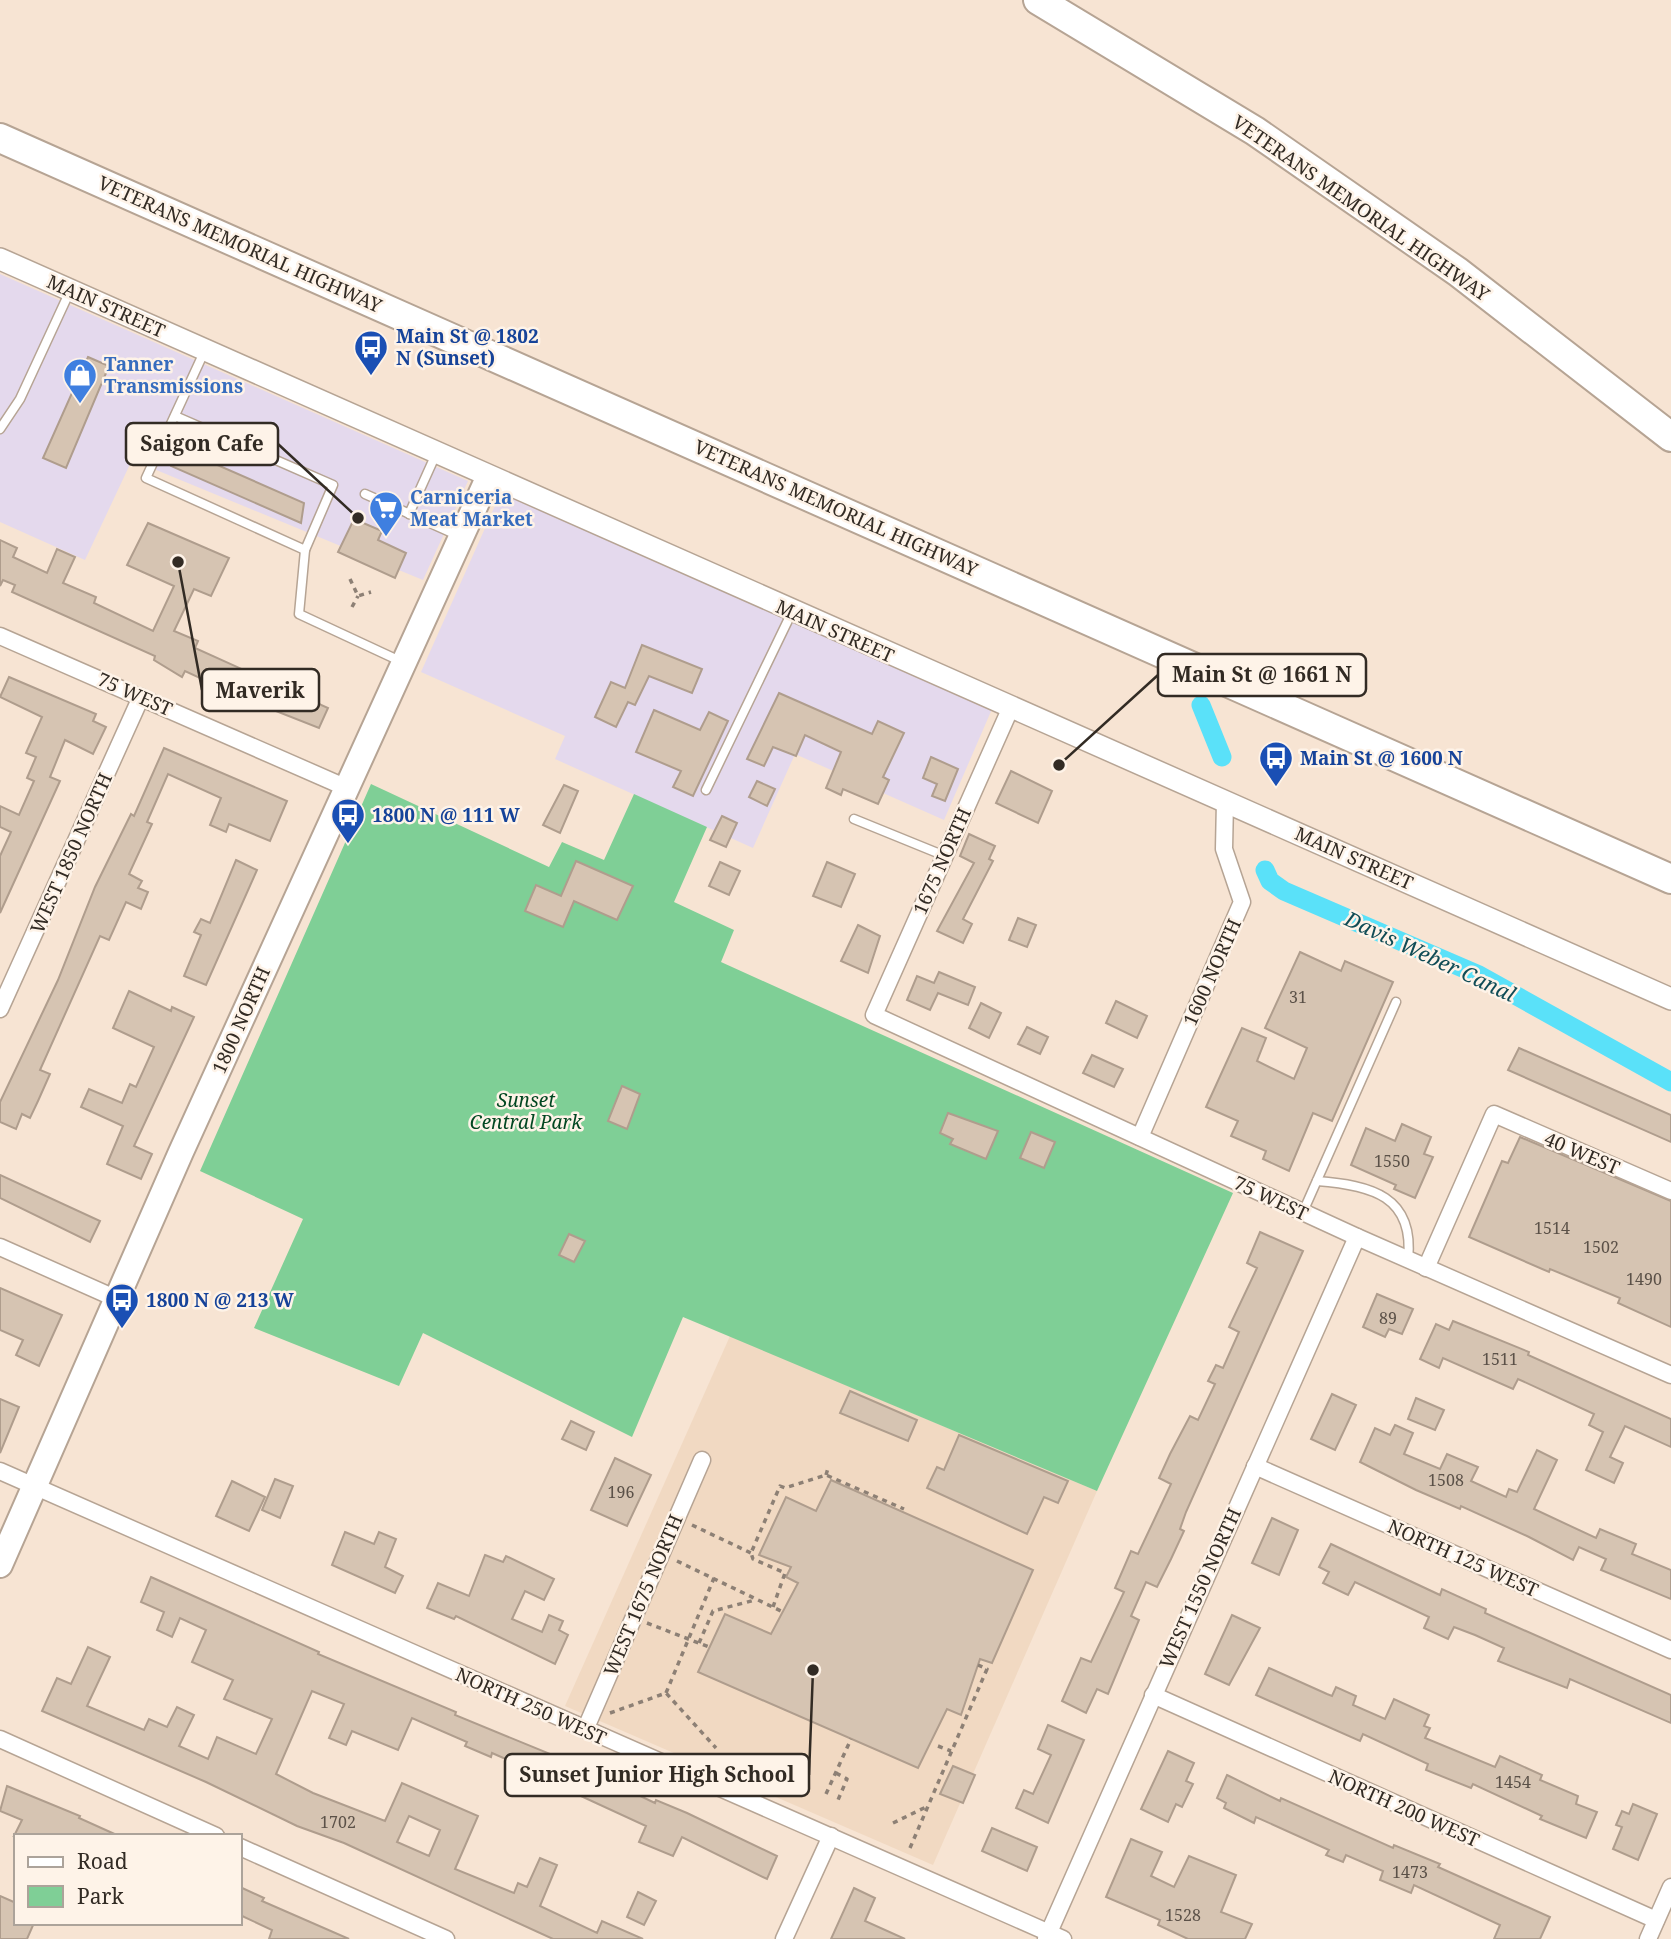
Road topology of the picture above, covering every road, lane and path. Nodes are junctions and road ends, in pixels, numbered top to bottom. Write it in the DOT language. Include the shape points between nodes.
graph roads {
  1 [pos="1038,0"];
  2 [pos="0,138"];
  3 [pos="0,259"];
  4 [pos="70,290"];
  5 [pos="205,350"];
  6 [pos="175,416"];
  7 [pos="0,429"];
  8 [pos="1671,437"];
  9 [pos="436,454"];
  10 [pos="488,478"];
  11 [pos="365,494"];
  12 [pos="410,514"];
  13 [pos="463,538"];
  14 [pos="305,550"];
  15 [pos="350,579"];
  16 [pos="371,592"];
  17 [pos="358,596"];
  18 [pos="352,607"];
  19 [pos="792,612"];
  20 [pos="0,636"];
  21 [pos="406,663"];
  22 [pos="141,697"];
  23 [pos="1010,707"];
  24 [pos="347,788"];
  25 [pos="706,790"];
  26 [pos="1225,801"];
  27 [pos="854,819"];
  28 [pos="945,856"];
  29 [pos="1671,879"];
  30 [pos="1671,999"];
  31 [pos="1396,1002"];
  32 [pos="0,1009"];
  33 [pos="874,1015"];
  34 [pos="1140,1138"];
  35 [pos="1317,1181"];
  36 [pos="1671,1191"];
  37 [pos="1303,1212"];
  38 [pos="1357,1237"];
  39 [pos="0,1247"];
  40 [pos="1408,1260"];
  41 [pos="1426,1268"];
  42 [pos="117,1299"];
  43 [pos="1671,1375"];
  44 [pos="702,1460"];
  45 [pos="1255,1466"];
  46 [pos="828,1468"];
  47 [pos="0,1471"];
  48 [pos="826,1475"];
  49 [pos="35,1486"];
  50 [pos="904,1509"];
  51 [pos="690,1524"];
  52 [pos="751,1553"];
  53 [pos="675,1561"];
  54 [pos="0,1565"];
  55 [pos="714,1578"];
  56 [pos="757,1600"];
  57 [pos="773,1607"];
  58 [pos="781,1611"];
  59 [pos="645,1622"];
  60 [pos="687,1638"];
  61 [pos="699,1643"];
  62 [pos="709,1647"];
  63 [pos="1671,1650"];
  64 [pos="978,1665"];
  65 [pos="666,1693"];
  66 [pos="1153,1695"];
  67 [pos="608,1714"];
  68 [pos="585,1730"];
  69 [pos="0,1739"];
  70 [pos="850,1739"];
  71 [pos="938,1746"];
  72 [pos="716,1748"];
  73 [pos="951,1751"];
  74 [pos="836,1773"];
  75 [pos="826,1794"];
  76 [pos="838,1800"];
  77 [pos="928,1806"];
  78 [pos="893,1823"];
  79 [pos="212,1834"];
  80 [pos="831,1836"];
  81 [pos="242,1848"];
  82 [pos="910,1848"];
  83 [pos="1671,1886"];
  84 [pos="1656,1920"];
  85 [pos="1053,1937"];
  86 [pos="446,1939"];
  87 [pos="784,1939"];
  88 [pos="1648,1939"];
  1 -- 8 [label="highway, VETERANS MEMORIAL HIGHWAY" via="1266,139 1458,272"];
  2 -- 29 [label="highway, VETERANS MEMORIAL HIGHWAY"];
  3 -- 4 [label="main road, MAIN STREET"];
  4 -- 5 [label="main road, MAIN STREET"];
  4 -- 7 [label="lane" via="20,399"];
  5 -- 6 [label="lane"];
  5 -- 9 [label="main road, MAIN STREET"];
  6 -- 14 [label="lane" via="333,485"];
  6 -- 14 [label="lane" via="145,478"];
  9 -- 10 [label="main road, MAIN STREET"];
  9 -- 12 [label="lane"];
  10 -- 13 [label="main road, 1800 NORTH"];
  10 -- 19 [label="main road, MAIN STREET"];
  11 -- 12 [label="lane"];
  12 -- 13 [label="lane"];
  13 -- 21 [label="main road, 1800 NORTH"];
  14 -- 21 [label="lane" via="299,614"];
  15 -- 17 [label="path"];
  16 -- 17 [label="path"];
  17 -- 18 [label="path"];
  19 -- 23 [label="main road, MAIN STREET"];
  19 -- 25 [label="lane"];
  20 -- 22 [label="street, 75 WEST"];
  21 -- 24 [label="main road, 1800 NORTH"];
  22 -- 24 [label="street, 75 WEST"];
  22 -- 32 [label="street, WEST 1850 NORTH"];
  23 -- 26 [label="main road, MAIN STREET"];
  23 -- 28 [label="street, 1675 NORTH"];
  24 -- 42 [label="main road, 1800 NORTH"];
  26 -- 30 [label="main road, MAIN STREET"];
  26 -- 34 [label="street, 1600 NORTH" via="1224,849 1242,902"];
  27 -- 28 [label="lane"];
  28 -- 33 [label="street, 1675 NORTH"];
  31 -- 35 [label="lane"];
  33 -- 34 [label="street, 75 WEST"];
  34 -- 37 [label="street, 75 WEST"];
  35 -- 37 [label="lane"];
  35 -- 40 [label="lane" via="1351,1184 1387,1199 1407,1221"];
  36 -- 41 [label="street, 40 WEST" via="1494,1114"];
  37 -- 38 [label="street, 75 WEST"];
  38 -- 40 [label="street, 75 WEST"];
  38 -- 45 [label="street, WEST 1550 NORTH"];
  39 -- 42 [label="street"];
  40 -- 41 [label="street, 75 WEST"];
  41 -- 43 [label="street, 75 WEST"];
  42 -- 49 [label="main road, 1800 NORTH"];
  44 -- 68 [label="street, WEST 1675 NORTH"];
  45 -- 63 [label="street, NORTH 125 WEST"];
  45 -- 66 [label="street, WEST 1550 NORTH"];
  46 -- 48 [label="path"];
  47 -- 49 [label="street, NORTH 250 WEST"];
  48 -- 50 [label="path"];
  48 -- 52 [label="path" via="780,1486"];
  49 -- 54 [label="main road, 1800 NORTH"];
  49 -- 68 [label="street, NORTH 250 WEST"];
  51 -- 52 [label="path"];
  52 -- 57 [label="path" via="752,1559 785,1573"];
  53 -- 55 [label="path"];
  55 -- 56 [label="path"];
  55 -- 60 [label="path"];
  56 -- 57 [label="path"];
  56 -- 61 [label="path" via="713,1611"];
  57 -- 58 [label="path"];
  59 -- 60 [label="path"];
  60 -- 61 [label="path"];
  60 -- 65 [label="path"];
  61 -- 62 [label="path"];
  64 -- 73 [label="path" via="987,1669"];
  65 -- 67 [label="path"];
  65 -- 72 [label="path"];
  66 -- 84 [label="street, NORTH 200 WEST"];
  66 -- 85 [label="street, WEST 1550 NORTH"];
  68 -- 80 [label="street, NORTH 250 WEST"];
  69 -- 79 [label="street"];
  70 -- 74 [label="path"];
  71 -- 73 [label="path"];
  73 -- 77 [label="path"];
  74 -- 75 [label="path"];
  74 -- 76 [label="path" via="847,1779"];
  77 -- 78 [label="path"];
  77 -- 82 [label="path"];
  80 -- 85 [label="street, NORTH 250 WEST"];
  80 -- 87 [label="street"];
  81 -- 86 [label="street"];
  83 -- 84 [label="street"];
  84 -- 88 [label="street"];
}
